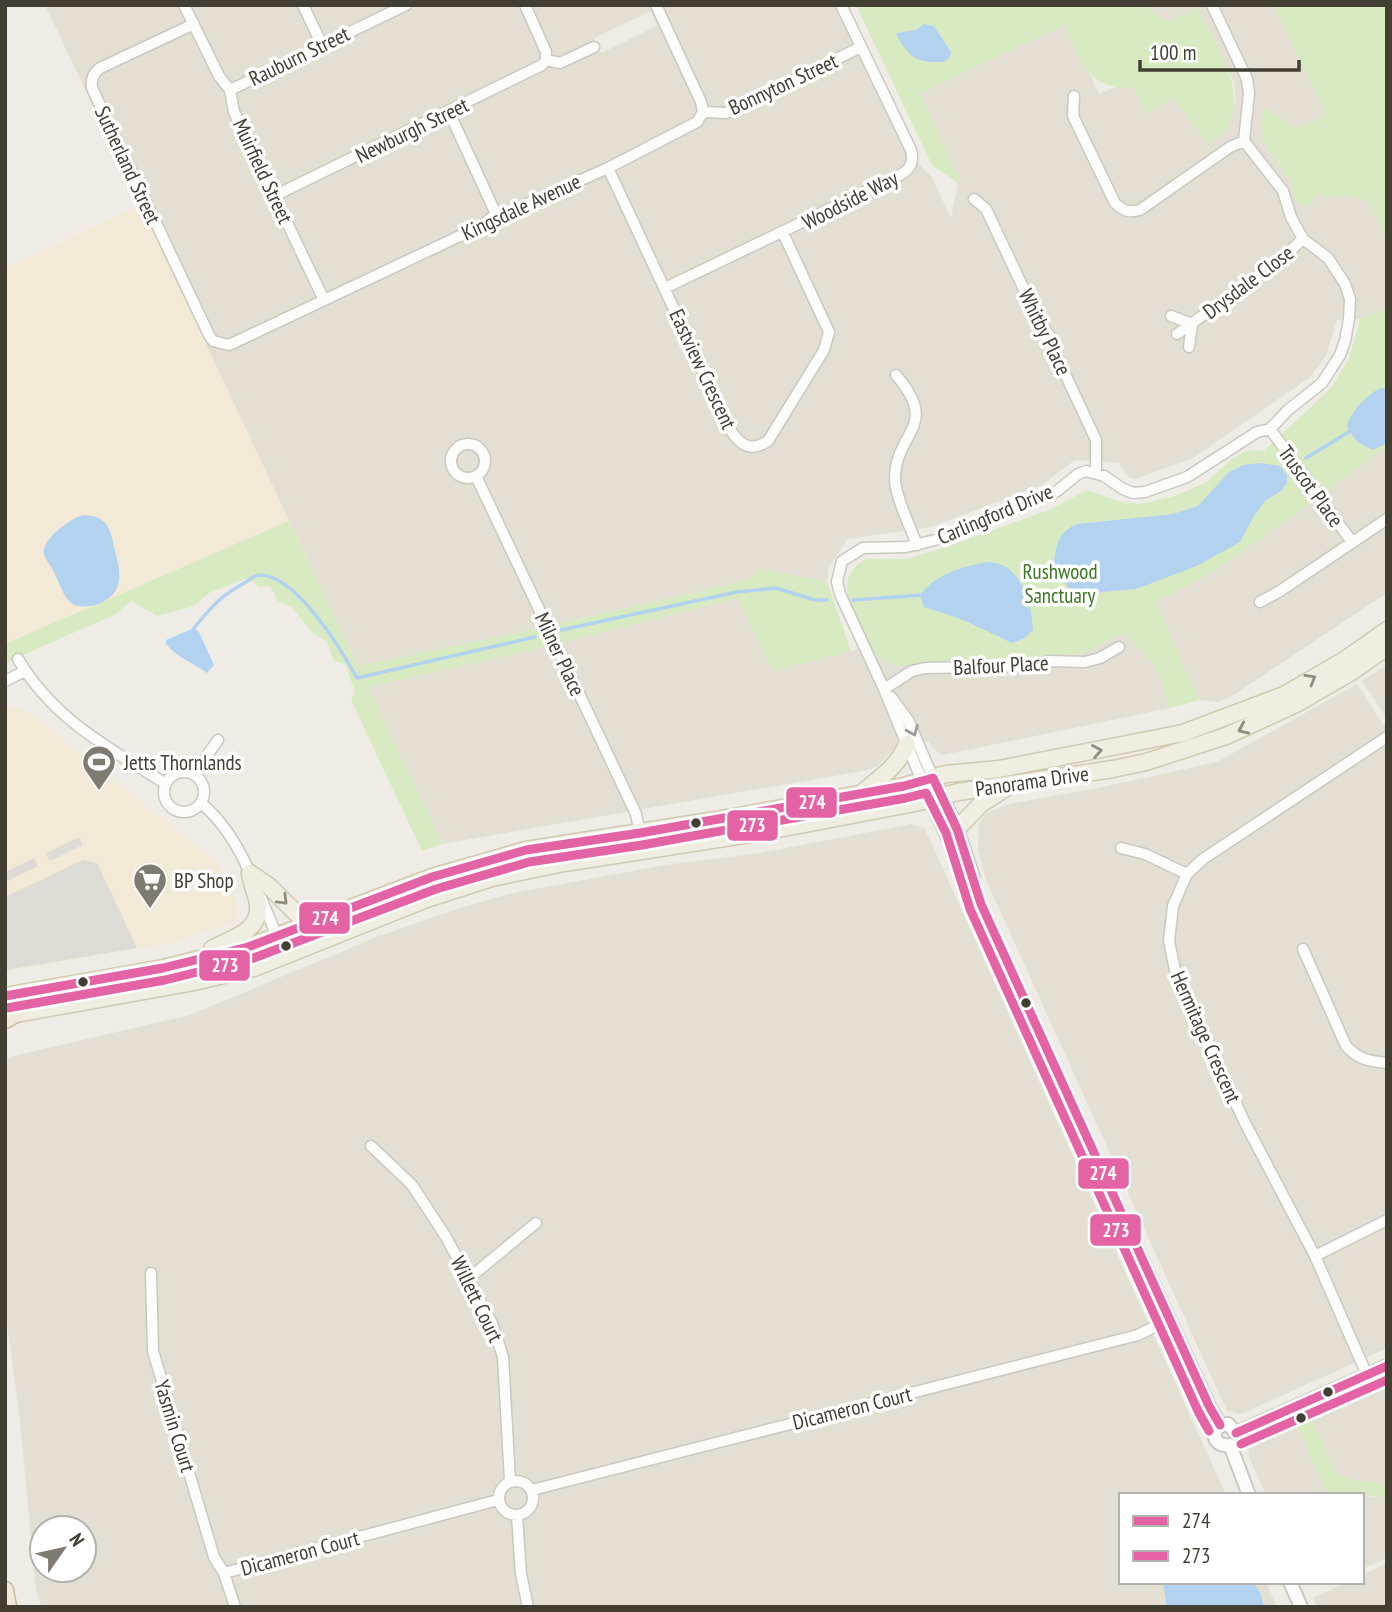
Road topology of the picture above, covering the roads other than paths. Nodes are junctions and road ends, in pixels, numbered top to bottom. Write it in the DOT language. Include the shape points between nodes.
graph roads {
  1 [pos="184,5"];
  2 [pos="303,5"];
  3 [pos="406,5"];
  4 [pos="525,5"];
  5 [pos="656,5"];
  6 [pos="841,5"];
  7 [pos="1212,5"];
  8 [pos="194,24"];
  9 [pos="322,45"];
  10 [pos="594,47"];
  11 [pos="862,47"];
  12 [pos="546,60"];
  13 [pos="230,90"];
  14 [pos="1074,96"];
  15 [pos="449,112"];
  16 [pos="703,112"];
  17 [pos="1244,141"];
  18 [pos="608,168"];
  19 [pos="274,196"];
  20 [pos="974,199"];
  21 [pos="496,214"];
  22 [pos="783,233"];
  23 [pos="1303,239"];
  24 [pos="665,288"];
  25 [pos="324,300"];
  26 [pos="1171,316"];
  27 [pos="1192,324"];
  28 [pos="1177,334"];
  29 [pos="229,345"];
  30 [pos="1189,347"];
  31 [pos="897,376"];
  32 [pos="1270,429"];
  33 [pos="1096,472"];
  34 [pos="476,476"];
  35 [pos="1387,519"];
  36 [pos="1352,542"];
  37 [pos="917,545"];
  38 [pos="1260,602"];
  39 [pos="1387,629"];
  40 [pos="1119,647"];
  41 [pos="1387,647"];
  42 [pos="18,659"];
  43 [pos="25,671"];
  44 [pos="5,681"];
  45 [pos="884,689"];
  46 [pos="1387,737"];
  47 [pos="218,740"];
  48 [pos="906,744"];
  49 [pos="194,774"];
  50 [pos="928,779"];
  51 [pos="1014,783"];
  52 [pos="166,784"];
  53 [pos="862,794"];
  54 [pos="936,797"];
  55 [pos="201,803"];
  56 [pos="957,829"];
  57 [pos="640,833"];
  58 [pos="1121,849"];
  59 [pos="250,873"];
  60 [pos="1186,874"];
  61 [pos="981,904"];
  62 [pos="317,922"];
  63 [pos="278,937"];
  64 [pos="1303,950"];
  65 [pos="285,956"];
  66 [pos="192,962"];
  67 [pos="5,996"];
  68 [pos="9,1017"];
  69 [pos="1387,1063"];
  70 [pos="371,1146"];
  71 [pos="1387,1220"];
  72 [pos="536,1223"];
  73 [pos="1315,1256"];
  74 [pos="151,1273"];
  75 [pos="468,1279"];
  76 [pos="1169,1319"];
  77 [pos="1387,1366"];
  78 [pos="1367,1375"];
  79 [pos="1220,1425"];
  80 [pos="1236,1433"];
  81 [pos="1230,1445"];
  82 [pos="510,1481"];
  83 [pos="532,1490"];
  84 [pos="1248,1493"];
  85 [pos="498,1500"];
  86 [pos="517,1516"];
  87 [pos="224,1573"];
  88 [pos="1291,1584"];
  89 [pos="5,1590"];
  90 [pos="8,1607"];
  91 [pos="235,1607"];
  92 [pos="527,1607"];
  93 [pos="1301,1607"];
  1 -- 8 [label="street, Muirfield Street"];
  2 -- 9 [label="street"];
  3 -- 9 [label="street, Rauburn Street"];
  4 -- 12 [label="street"];
  5 -- 16 [label="street"];
  6 -- 11 [label="street, Woodside Way"];
  7 -- 17 [label="street" via="1247,79"];
  8 -- 13 [label="street, Muirfield Street"];
  8 -- 29 [label="street, Sutherland Street" via="100,68 91,80 209,335 213,341"];
  9 -- 13 [label="street, Rauburn Street"];
  10 -- 12 [label="street, Newburgh Street" via="560,63"];
  11 -- 16 [label="street, Bonnyton Street" via="726,113"];
  11 -- 22 [label="street, Woodside Way" via="911,150 911,166"];
  12 -- 15 [label="street, Newburgh Street" via="537,70"];
  13 -- 19 [label="street, Muirfield Street" via="234,112"];
  14 -- 17 [label="street" via="1073,116 1115,203 1132,212"];
  15 -- 19 [label="street, Newburgh Street"];
  15 -- 21 [label="street"];
  16 -- 18 [label="street, Kingsdale Avenue" via="697,122"];
  17 -- 23 [label="street" via="1283,191"];
  18 -- 21 [label="street, Kingsdale Avenue"];
  18 -- 24 [label="street, Eastview Crescent"];
  19 -- 25 [label="street, Muirfield Street"];
  20 -- 33 [label="street, Whitby Place" via="986,209 1051,338 1096,440"];
  21 -- 25 [label="street, Kingsdale Avenue" via="482,225"];
  22 -- 24 [label="street, Woodside Way"];
  22 -- 24 [label="street, Eastview Crescent" via="829,332 824,350 768,441 759,447 740,444 731,431"];
  23 -- 27 [label="street, Drysdale Close"];
  23 -- 32 [label="street" via="1338,270 1350,299 1349,319 1331,371"];
  25 -- 29 [label="street, Kingsdale Avenue"];
  26 -- 27 [label="street, Drysdale Close"];
  27 -- 28 [label="street, Drysdale Close"];
  27 -- 30 [label="street, Drysdale Close"];
  31 -- 37 [label="street" via="917,412 895,468 895,484"];
  32 -- 33 [label="street" via="1250,436 1187,477 1145,492 1123,489"];
  32 -- 36 [label="street, Truscot Place"];
  33 -- 37 [label="street, Carlingford Drive" via="1078,474 1036,501"];
  34 -- 57 [label="street, Milner Place" via="636,814"];
  35 -- 36 [label="street, Truscot Place"];
  36 -- 38 [label="street, Truscot Place"];
  37 -- 45 [label="street, Carlingford Drive" via="863,548 842,561 839,571 840,594"];
  50 -- 39 [label="main road, Panorama Drive, one-way" via="1195,730 1284,695"];
  40 -- 45 [label="street, Balfour Place" via="1085,662 925,668"];
  41 -- 51 [label="main road, Panorama Drive, one-way" via="1296,704 1226,736 1114,769"];
  42 -- 43 [label="street"];
  43 -- 44 [label="street"];
  43 -- 52 [label="street" via="50,704"];
  45 -- 48 [label="street, Carlingford Drive"];
  45 -- 50 [label="street, Carlingford Drive, one-way" via="908,720"];
  46 -- 60 [label="street, Hermitage Crescent"];
  47 -- 49 [label="street"];
  48 -- 50 [label="street, Carlingford Drive"];
  48 -- 53 [label="main road" via="894,766"];
  49 -- 52 [label="street" via="175,774"];
  49 -- 55 [label="street" via="204,790"];
  50 -- 53 [label="main road, Panorama Drive"];
  50 -- 54 [label="street"];
  51 -- 54 [label="main road, Panorama Drive"];
  51 -- 56 [label="main road" via="981,804"];
  52 -- 55 [label="street" via="167,803 178,811 191,811"];
  53 -- 57 [label="main road, Panorama Drive"];
  54 -- 56 [label="street"];
  54 -- 61 [label="street" via="962,869"];
  54 -- 65 [label="main road, Panorama Drive" via="492,878"];
  55 -- 59 [label="street" via="228,831"];
  56 -- 61 [label="street"];
  57 -- 62 [label="main road, Panorama Drive" via="526,850 466,866"];
  58 -- 60 [label="street" via="1145,854"];
  59 -- 62 [label="main road, one-way" via="299,916"];
  59 -- 63 [label="street"];
  59 -- 66 [label="main road" via="258,906 256,919 247,931"];
  60 -- 73 [label="street, Hermitage Crescent" via="1173,906 1168,941 1175,970 1244,1121"];
  61 -- 76 [label="street"];
  62 -- 63 [label="main road, Panorama Drive"];
  63 -- 65 [label="street"];
  63 -- 66 [label="main road, Panorama Drive"];
  64 -- 69 [label="street" via="1346,1046 1365,1061"];
  65 -- 68 [label="main road, Panorama Drive" via="194,982"];
  66 -- 67 [label="main road, Panorama Drive"];
  70 -- 75 [label="street, Willett Court" via="412,1185"];
  71 -- 73 [label="street"];
  72 -- 75 [label="street"];
  73 -- 78 [label="street, Hermitage Crescent"];
  74 -- 87 [label="street, Yasmin Court" via="153,1351 214,1557"];
  75 -- 82 [label="street, Willett Court" via="492,1323 503,1356"];
  76 -- 79 [label="street"];
  76 -- 83 [label="street, Dicameron Court" via="1138,1335"];
  77 -- 78 [label="street"];
  78 -- 80 [label="street"];
  79 -- 80 [label="street" via="1231,1426"];
  79 -- 81 [label="street" via="1215,1440"];
  80 -- 81 [label="street"];
  81 -- 84 [label="street"];
  82 -- 83 [label="street" via="523,1482"];
  82 -- 85 [label="street"];
  83 -- 86 [label="street" via="530,1509"];
  85 -- 86 [label="street" via="507,1513"];
  85 -- 87 [label="street, Dicameron Court"];
  86 -- 92 [label="street"];
  87 -- 91 [label="street, Yasmin Court"];
  88 -- 93 [label="street"];
  89 -- 90 [label="highway"];
}
